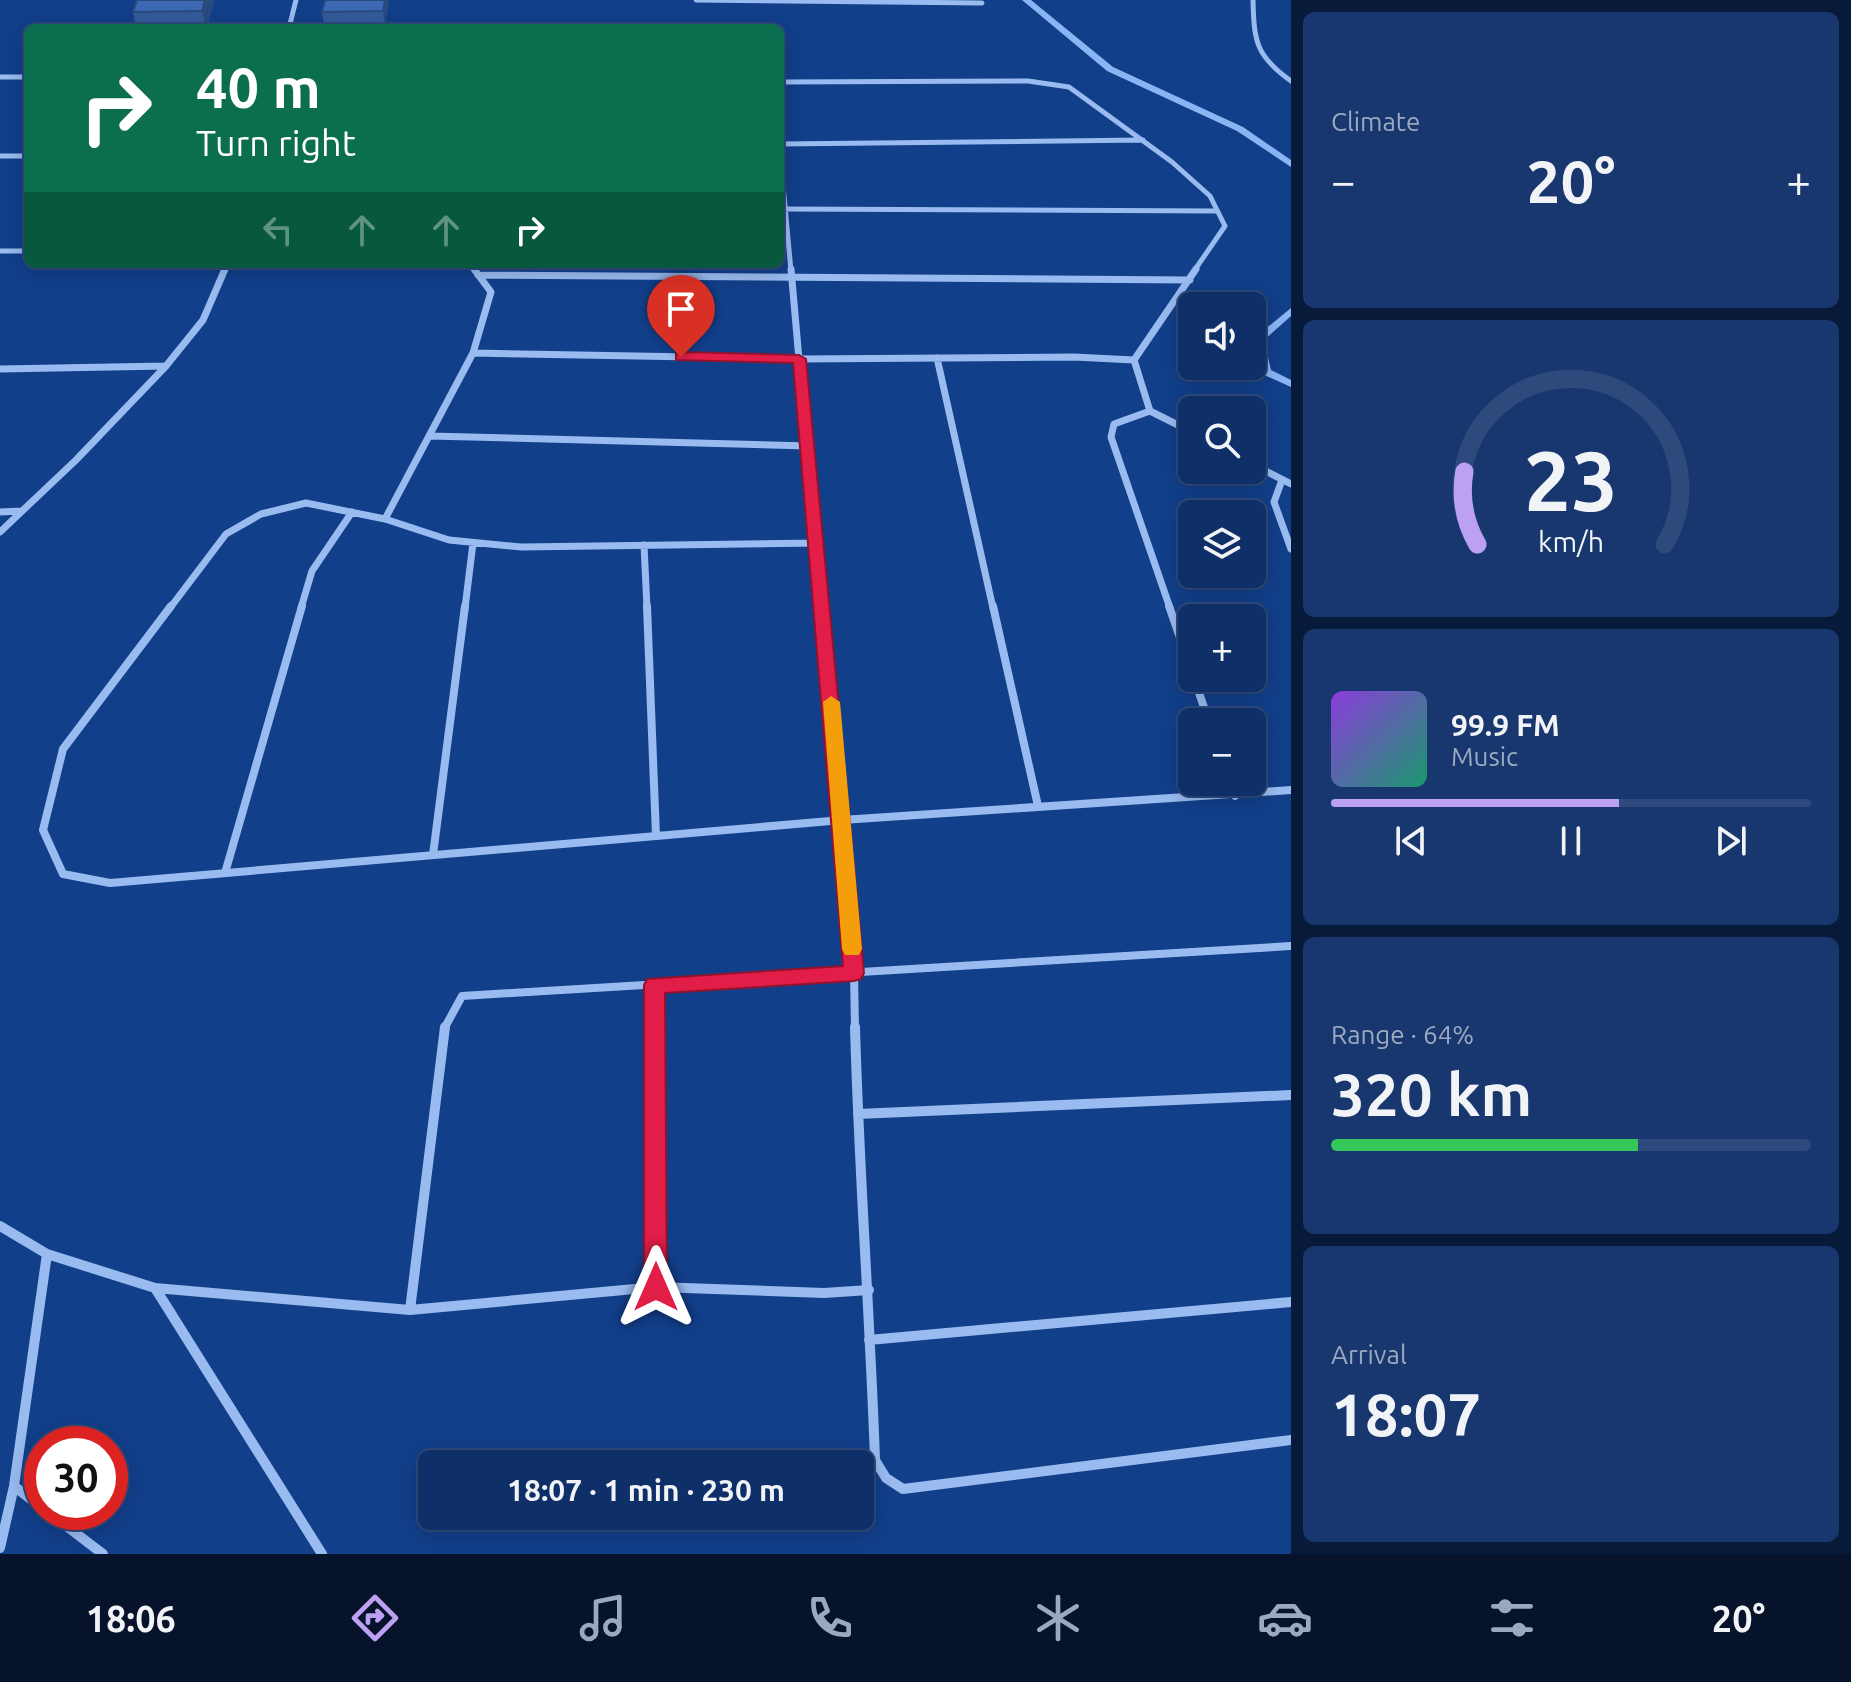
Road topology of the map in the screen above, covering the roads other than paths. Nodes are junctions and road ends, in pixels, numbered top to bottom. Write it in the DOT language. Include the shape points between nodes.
graph roads {
  1 [pos="296,0"];
  2 [pos="696,0"];
  3 [pos="1253,0"];
  4 [pos="982,3"];
  5 [pos="290,24"];
  6 [pos="0,77"];
  7 [pos="24,77"];
  8 [pos="1291,81"];
  9 [pos="784,82"];
  10 [pos="1143,140"];
  11 [pos="784,144"];
  12 [pos="0,156"];
  13 [pos="24,156"];
  14 [pos="784,209"];
  15 [pos="1217,211"];
  16 [pos="784,216"];
  17 [pos="0,251"];
  18 [pos="24,251"];
  19 [pos="225,268"];
  20 [pos="473,268"];
  21 [pos="478,275"];
  22 [pos="792,275"];
  23 [pos="1190,280"];
  24 [pos="473,353"];
  25 [pos="937,358"];
  26 [pos="799,359"];
  27 [pos="1134,360"];
  28 [pos="166,366"];
  29 [pos="0,369"];
  30 [pos="1150,411"];
  31 [pos="1178,425"];
  32 [pos="430,436"];
  33 [pos="808,446"];
  34 [pos="1266,471"];
  35 [pos="1282,480"];
  36 [pos="1291,484"];
  37 [pos="22,511"];
  38 [pos="0,512"];
  39 [pos="352,512"];
  40 [pos="385,519"];
  41 [pos="0,532"];
  42 [pos="473,543"];
  43 [pos="817,543"];
  44 [pos="644,545"];
  45 [pos="1291,549"];
  46 [pos="1178,631"];
  47 [pos="1291,790"];
  48 [pos="1266,793"];
  49 [pos="1235,796"];
  50 [pos="1038,806"];
  51 [pos="842,820"];
  52 [pos="656,836"];
  53 [pos="433,855"];
  54 [pos="225,873"];
  55 [pos="1291,946"];
  56 [pos="854,973"];
  57 [pos="655,985"];
  58 [pos="1291,1095"];
  59 [pos="858,1114"];
  60 [pos="0,1226"];
  61 [pos="47,1254"];
  62 [pos="656,1287"];
  63 [pos="155,1288"];
  64 [pos="869,1290"];
  65 [pos="1291,1302"];
  66 [pos="410,1310"];
  67 [pos="869,1340"];
  68 [pos="1291,1440"];
  69 [pos="14,1486"];
  70 [pos="24,1494"];
  71 [pos="72,1530"];
  72 [pos="0,1548"];
  73 [pos="103,1554"];
  74 [pos="322,1554"];
  1 -- 5 [label="street"];
  2 -- 4 [label="street"];
  3 -- 8 [label="street" via="1254,45 1270,67"];
  6 -- 7 [label="street"];
  9 -- 10 [label="street" via="1028,81 1069,87"];
  10 -- 11 [label="street"];
  10 -- 15 [label="street" via="1210,196"];
  12 -- 13 [label="street"];
  14 -- 15 [label="street"];
  15 -- 23 [label="street" via="1225,226"];
  16 -- 22 [label="street"];
  17 -- 18 [label="street"];
  19 -- 28 [label="street" via="203,320"];
  20 -- 21 [label="street"];
  21 -- 22 [label="street"];
  21 -- 24 [label="street" via="491,292"];
  22 -- 23 [label="street"];
  22 -- 26 [label="street"];
  23 -- 27 [label="street"];
  24 -- 26 [label="street"];
  24 -- 32 [label="street"];
  25 -- 26 [label="street"];
  25 -- 27 [label="street"];
  25 -- 50 [label="street"];
  26 -- 33 [label="street"];
  27 -- 30 [label="street"];
  28 -- 29 [label="street"];
  28 -- 37 [label="street"];
  30 -- 31 [label="street"];
  30 -- 46 [label="street" via="1114,424 1111,437"];
  32 -- 33 [label="street"];
  32 -- 40 [label="street"];
  33 -- 43 [label="street"];
  34 -- 35 [label="street"];
  35 -- 36 [label="street"];
  35 -- 45 [label="street" via="1274,502"];
  37 -- 38 [label="street"];
  37 -- 41 [label="street"];
  39 -- 40 [label="street"];
  39 -- 54 [label="street" via="312,571"];
  39 -- 54 [label="street" via="306,503 261,514 226,534 63,749 43,830 63,874 110,883"];
  40 -- 42 [label="street"];
  42 -- 44 [label="street"];
  42 -- 53 [label="street"];
  43 -- 44 [label="street"];
  43 -- 51 [label="street"];
  44 -- 52 [label="street"];
  47 -- 48 [label="street"];
  49 -- 50 [label="street"];
  50 -- 51 [label="street"];
  51 -- 52 [label="street"];
  51 -- 56 [label="street"];
  52 -- 53 [label="street"];
  53 -- 54 [label="street"];
  55 -- 56 [label="street"];
  56 -- 57 [label="street"];
  56 -- 59 [label="street"];
  57 -- 62 [label="street"];
  57 -- 66 [label="street" via="462,996 442,1033"];
  58 -- 59 [label="street"];
  59 -- 64 [label="street"];
  60 -- 61 [label="street"];
  61 -- 63 [label="street"];
  61 -- 69 [label="street"];
  62 -- 64 [label="street"];
  62 -- 66 [label="street"];
  63 -- 66 [label="street"];
  63 -- 74 [label="street"];
  64 -- 67 [label="street"];
  65 -- 67 [label="street"];
  67 -- 68 [label="street" via="875,1460 886,1478 903,1489"];
  69 -- 70 [label="street"];
  69 -- 72 [label="street"];
  71 -- 73 [label="street"];
}
